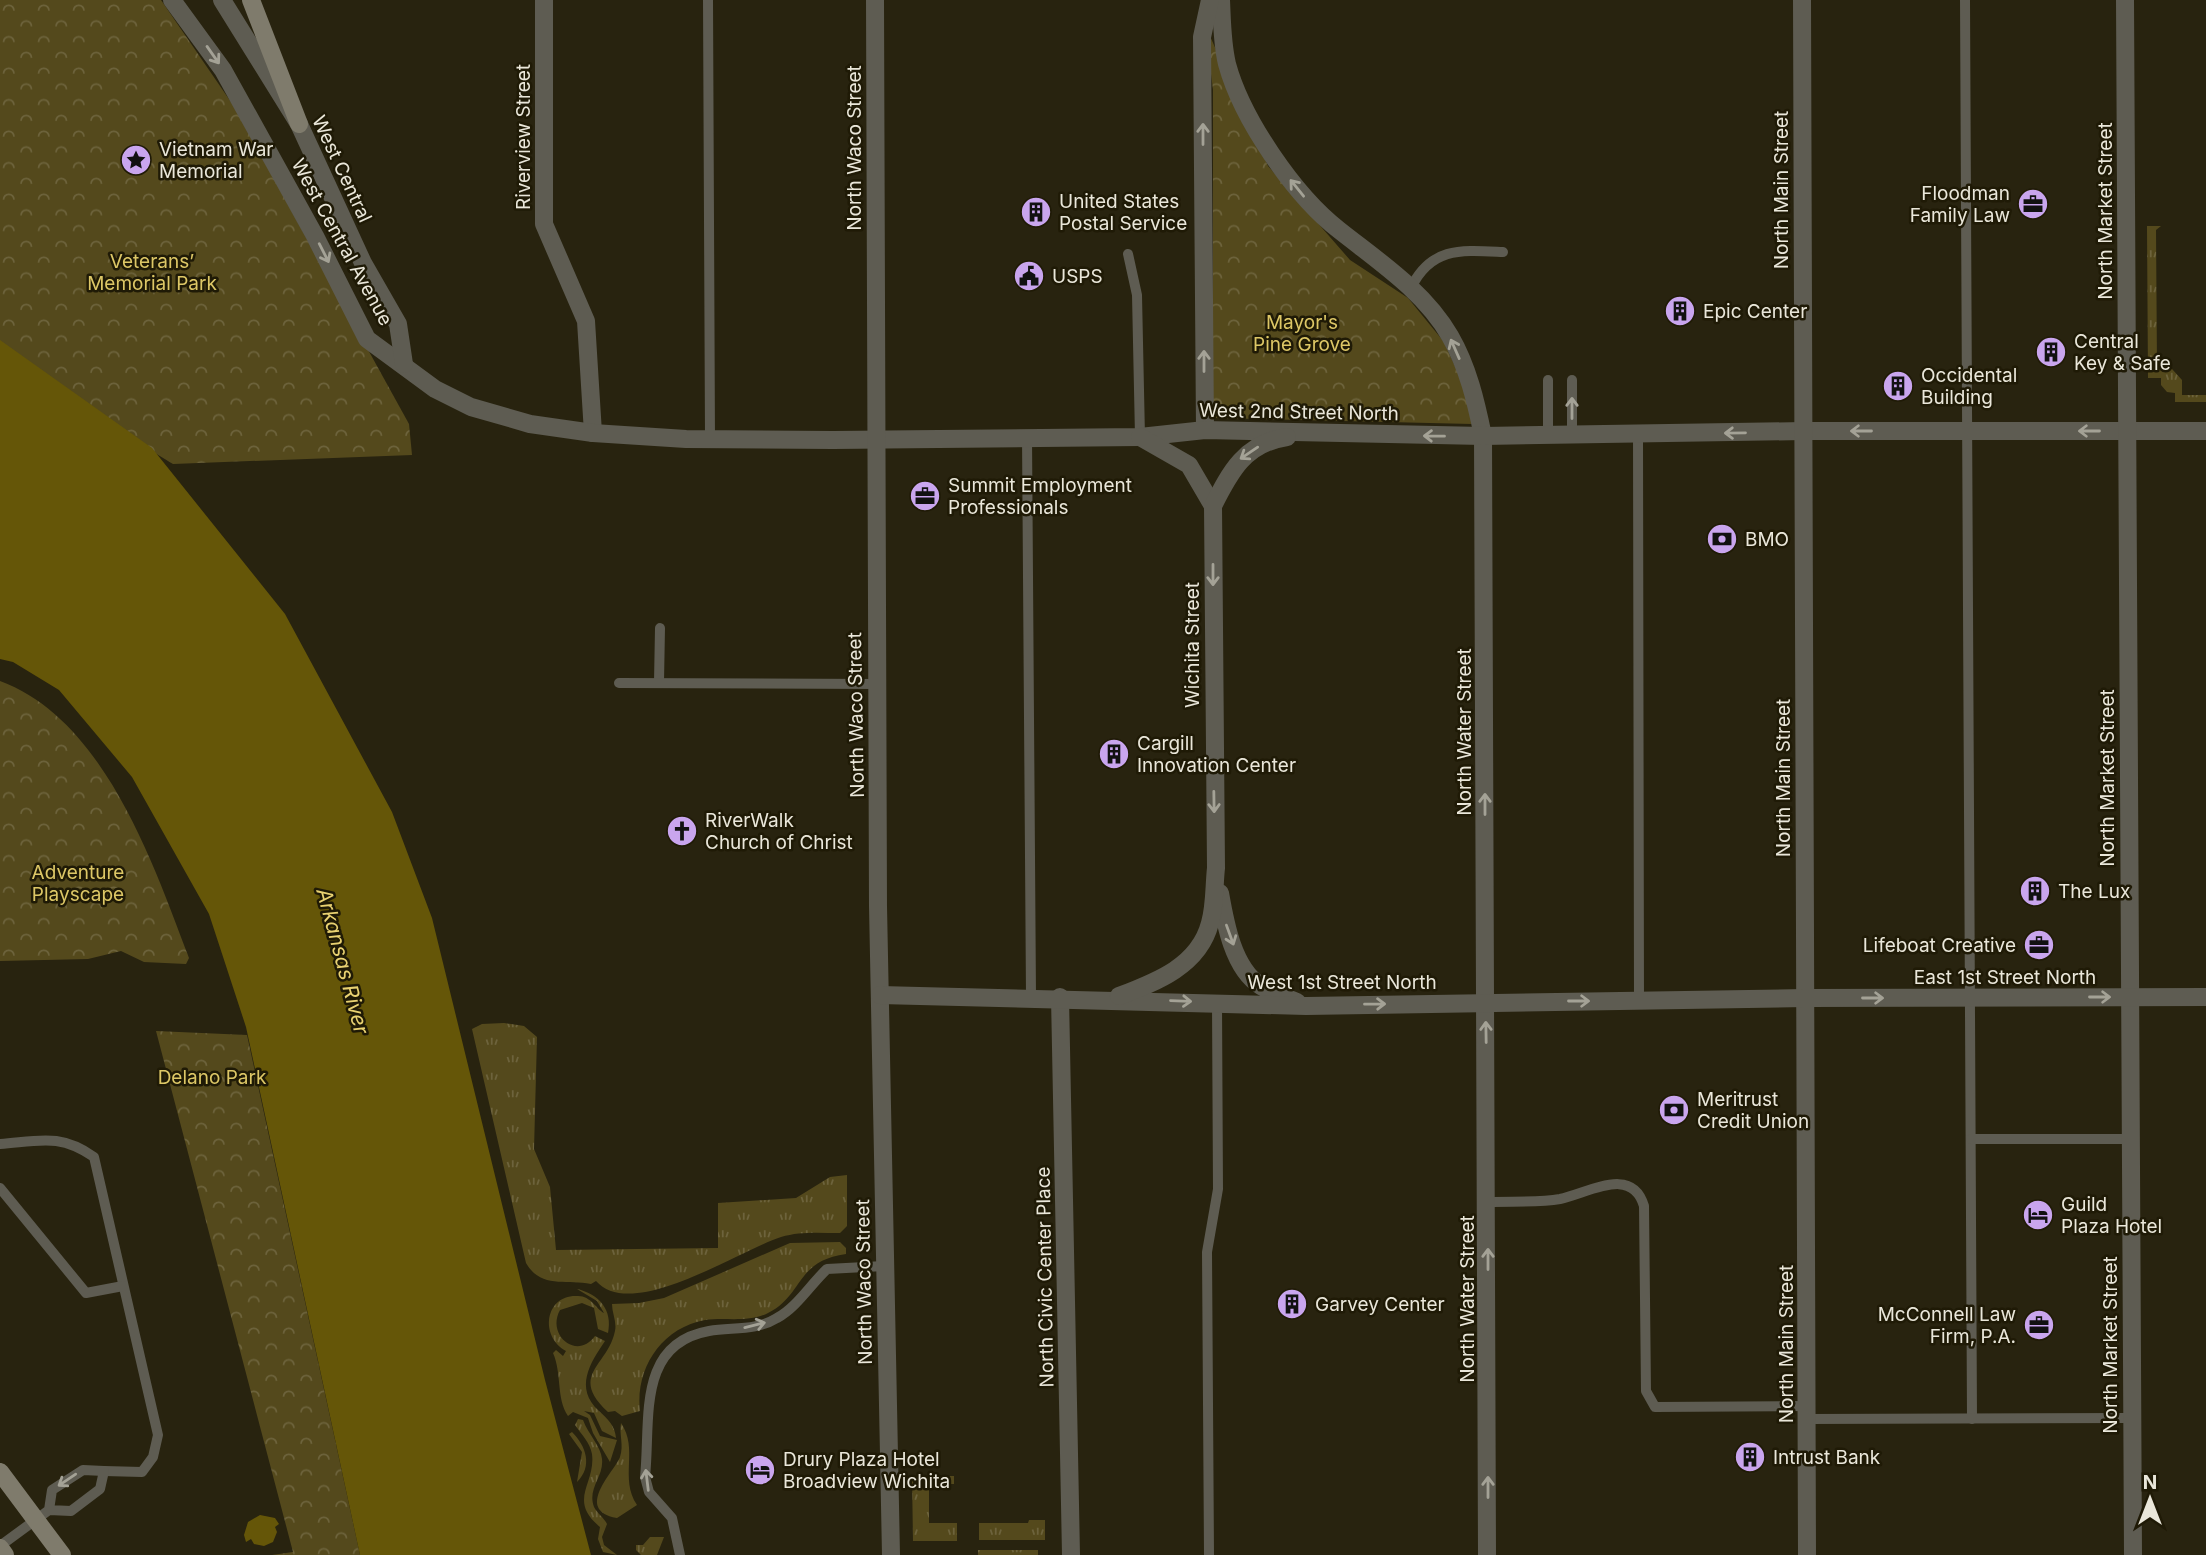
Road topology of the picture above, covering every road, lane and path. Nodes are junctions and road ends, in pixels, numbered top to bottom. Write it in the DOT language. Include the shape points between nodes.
graph roads {
  1 [pos="172,0"];
  2 [pos="222,0"];
  3 [pos="251,0"];
  4 [pos="544,0"];
  5 [pos="708,0"];
  6 [pos="875,0"];
  7 [pos="1210,0"];
  8 [pos="1221,0"];
  9 [pos="1802,0"];
  10 [pos="1965,0"];
  11 [pos="2125,0"];
  12 [pos="299,124"];
  13 [pos="1503,251"];
  14 [pos="1128,254"];
  15 [pos="1411,288"];
  16 [pos="404,363"];
  17 [pos="1548,380"];
  18 [pos="1572,380"];
  19 [pos="1205,430"];
  20 [pos="1803,431"];
  21 [pos="1967,431"];
  22 [pos="2127,431"];
  23 [pos="2206,431"];
  24 [pos="593,433"];
  25 [pos="1311,434"];
  26 [pos="1572,435"];
  27 [pos="1638,435"];
  28 [pos="1027,436"];
  29 [pos="1483,436"];
  30 [pos="1548,436"];
  31 [pos="1140,437"];
  32 [pos="710,439"];
  33 [pos="794,439"];
  34 [pos="875,440"];
  35 [pos="1213,506"];
  36 [pos="660,628"];
  37 [pos="659,682"];
  38 [pos="619,683"];
  39 [pos="877,684"];
  40 [pos="1216,868"];
  41 [pos="880,995"];
  42 [pos="1031,997"];
  43 [pos="1060,997"];
  44 [pos="2130,997"];
  45 [pos="2206,997"];
  46 [pos="1805,998"];
  47 [pos="1970,998"];
  48 [pos="1112,999"];
  49 [pos="1639,1001"];
  50 [pos="1486,1002"];
  51 [pos="1217,1003"];
  52 [pos="1306,1006"];
  53 [pos="1970,1139"];
  54 [pos="2130,1139"];
  55 [pos="0,1144"];
  56 [pos="0,1188"];
  57 [pos="1489,1202"];
  58 [pos="884,1266"];
  59 [pos="123,1286"];
  60 [pos="1807,1413"];
  61 [pos="2132,1418"];
  62 [pos="1972,1419"];
  63 [pos="104,1471"];
  64 [pos="0,1472"];
  65 [pos="42,1515"];
  66 [pos="0,1547"];
  67 [pos="5,1555"];
  68 [pos="62,1555"];
  69 [pos="680,1555"];
  70 [pos="891,1555"];
  71 [pos="1071,1555"];
  72 [pos="1209,1555"];
  73 [pos="1487,1555"];
  74 [pos="1807,1555"];
  75 [pos="2133,1555"];
  1 -- 16 [label="street, West Central Avenue, one-way" via="223,70 367,339"];
  2 -- 12 [label="street, West Central"];
  3 -- 12 [label="main road"];
  4 -- 24 [label="street, Riverview Street" via="544,224 586,321"];
  5 -- 32 [label="lane"];
  6 -- 34 [label="street, North Waco Street"];
  19 -- 7 [label="street, one-way" via="1202,37"];
  15 -- 8 [label="street, North Water Street, one-way" via="1315,209 1283,170 1241,98 1228,65"];
  9 -- 20 [label="street, North Main Street"];
  10 -- 21 [label="lane"];
  11 -- 22 [label="street, North Market Street"];
  12 -- 16 [label="street, West Central" via="363,263 398,324"];
  13 -- 15 [label="lane" via="1439,256 1426,264"];
  14 -- 31 [label="lane" via="1137,295"];
  29 -- 15 [label="street, North Water Street, one-way" via="1474,392 1449,335"];
  16 -- 24 [label="street, West Central Avenue" via="435,389 471,407 530,424"];
  17 -- 30 [label="lane"];
  26 -- 18 [label="lane, one-way"];
  19 -- 25 [label="street, West 2nd Street North"];
  19 -- 31 [label="street, West 2nd Street North"];
  21 -- 20 [label="street, West 2nd Street North, one-way"];
  20 -- 27 [label="street, West 2nd Street North, one-way"];
  20 -- 46 [label="street, North Main Street"];
  22 -- 21 [label="street, West 2nd Street North, one-way"];
  21 -- 47 [label="lane"];
  22 -- 23 [label="street, West 2nd Street North"];
  22 -- 44 [label="street, North Market Street"];
  24 -- 32 [label="street, West Central Avenue"];
  29 -- 25 [label="street, West 2nd Street North, one-way"];
  25 -- 35 [label="street, one-way" via="1279,439 1249,451 1233,467"];
  26 -- 27 [label="street, West 2nd Street North"];
  26 -- 30 [label="street, West 2nd Street North"];
  27 -- 49 [label="lane"];
  28 -- 31 [label="street, West 2nd Street North"];
  28 -- 34 [label="street, West 2nd Street North"];
  28 -- 42 [label="lane"];
  29 -- 30 [label="street, West 2nd Street North"];
  50 -- 29 [label="street, North Water Street, one-way"];
  31 -- 35 [label="street" via="1189,466"];
  32 -- 33 [label="street, West Central Avenue"];
  33 -- 34 [label="street, West 2nd Street North"];
  34 -- 39 [label="street, North Waco Street"];
  35 -- 40 [label="street, Wichita Street, one-way"];
  36 -- 37 [label="lane"];
  37 -- 38 [label="lane"];
  37 -- 39 [label="lane"];
  39 -- 41 [label="street, North Waco Street"];
  40 -- 48 [label="street" via="1210,923 1200,947 1168,975"];
  40 -- 52 [label="street, one-way" via="1224,920 1247,971 1260,986"];
  41 -- 42 [label="street, West 1st Street North"];
  41 -- 58 [label="street, North Waco Street"];
  42 -- 43 [label="street, West 1st Street North"];
  43 -- 48 [label="street, West 1st Street North"];
  43 -- 71 [label="street, North Civic Center Place"];
  44 -- 45 [label="street, East 1st Street North"];
  47 -- 44 [label="street, East 1st Street North, one-way"];
  44 -- 54 [label="street, North Market Street"];
  46 -- 47 [label="street, East 1st Street North, one-way"];
  46 -- 49 [label="street, West 1st Street North"];
  46 -- 60 [label="street, North Main Street"];
  47 -- 53 [label="lane"];
  48 -- 51 [label="street, West 1st Street North, one-way"];
  50 -- 49 [label="street, West 1st Street North, one-way"];
  52 -- 50 [label="street, West 1st Street North, one-way"];
  57 -- 50 [label="street, North Water Street, one-way"];
  51 -- 52 [label="street, West 1st Street North"];
  51 -- 72 [label="lane" via="1218,1189 1207,1252"];
  53 -- 54 [label="lane"];
  53 -- 62 [label="lane"];
  54 -- 61 [label="street, North Market Street"];
  55 -- 59 [label="lane" via="54,1140 75,1144 94,1157"];
  56 -- 59 [label="lane" via="86,1293"];
  57 -- 60 [label="lane" via="1559,1199 1610,1183 1628,1184 1641,1194 1644,1206 1646,1391 1655,1407"];
  73 -- 57 [label="street, North Water Street, one-way"];
  69 -- 58 [label="lane, one-way" via="672,1518 649,1492 645,1477 652,1379 661,1359 678,1342 696,1333 753,1328 778,1318 827,1269"];
  58 -- 70 [label="street, North Waco Street"];
  59 -- 63 [label="lane" via="158,1435 153,1457 142,1472"];
  60 -- 62 [label="lane"];
  60 -- 74 [label="street, North Main Street"];
  61 -- 62 [label="lane"];
  61 -- 75 [label="street, North Market Street"];
  63 -- 65 [label="lane" via="100,1489 71,1511"];
  63 -- 65 [label="lane, one-way" via="83,1469 52,1490"];
  64 -- 65 [label="main road"];
  65 -- 66 [label="lane"];
  65 -- 68 [label="main road"];
  66 -- 67 [label="main road"];
}
